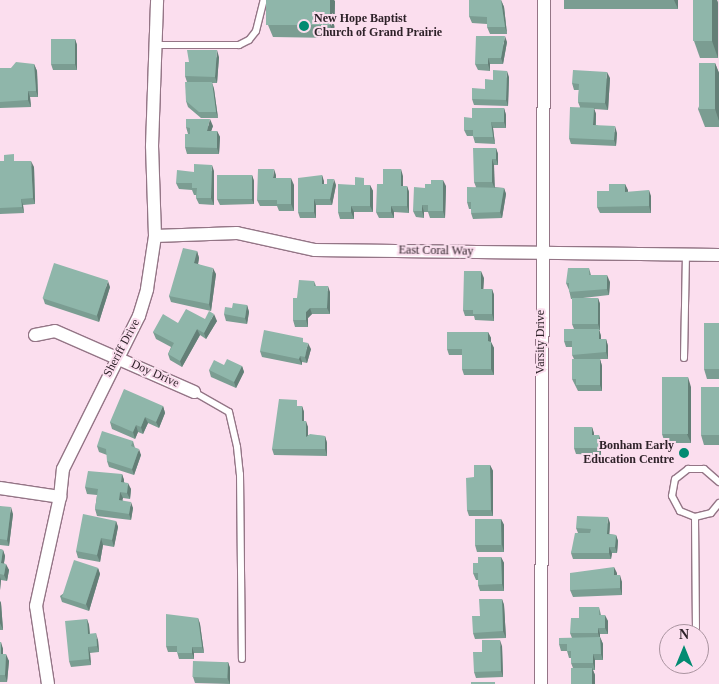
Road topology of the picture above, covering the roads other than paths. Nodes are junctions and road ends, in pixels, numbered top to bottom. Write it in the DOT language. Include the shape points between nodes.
graph roads {
  1 [pos="157,0"];
  2 [pos="264,0"];
  3 [pos="544,0"];
  4 [pos="155,45"];
  5 [pos="155,236"];
  6 [pos="542,253"];
  7 [pos="686,255"];
  8 [pos="719,255"];
  9 [pos="35,335"];
  10 [pos="116,356"];
  11 [pos="684,358"];
  12 [pos="194,392"];
  13 [pos="719,482"];
  14 [pos="0,488"];
  15 [pos="60,497"];
  16 [pos="719,503"];
  17 [pos="711,513"];
  18 [pos="719,513"];
  19 [pos="695,517"];
  20 [pos="696,624"];
  21 [pos="242,659"];
  22 [pos="48,684"];
  23 [pos="541,684"];
  1 -- 4 [label="street, Sheriff Drive"];
  2 -- 4 [label="lane" via="256,31 239,45"];
  3 -- 6 [label="street, Varsity Drive"];
  4 -- 5 [label="street, Sheriff Drive" via="152,146"];
  5 -- 6 [label="street, East Coral Way" via="237,233 315,250"];
  5 -- 10 [label="street, Sheriff Drive" via="147,289 138,316"];
  6 -- 7 [label="street, East Coral Way"];
  6 -- 23 [label="street, Varsity Drive"];
  7 -- 8 [label="street, East Coral Way"];
  7 -- 11 [label="lane"];
  9 -- 10 [label="street, Doy Drive" via="55,331"];
  10 -- 12 [label="street, Doy Drive"];
  10 -- 15 [label="street, Sheriff Drive" via="63,469"];
  12 -- 21 [label="lane" via="229,412 237,447"];
  13 -- 19 [label="lane" via="711,472 696,468 688,469 676,479 672,496 674,504 687,515"];
  14 -- 15 [label="street"];
  15 -- 22 [label="street, Sheriff Drive" via="36,606"];
  16 -- 17 [label="lane"];
  17 -- 18 [label="lane"];
  17 -- 19 [label="lane"];
  19 -- 20 [label="lane"];
}
